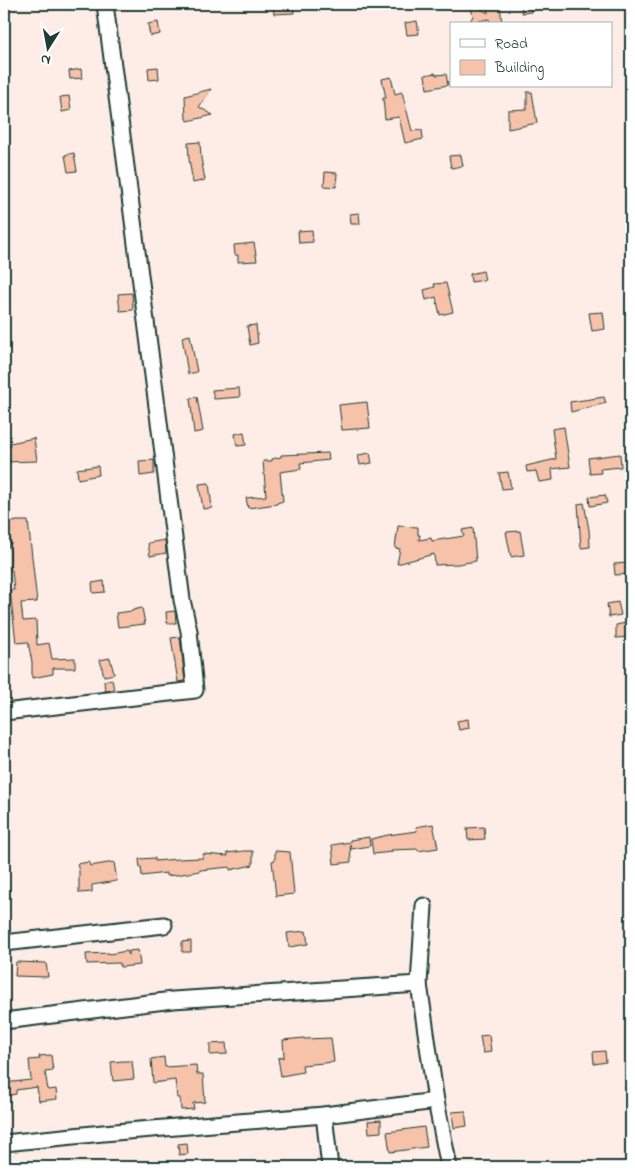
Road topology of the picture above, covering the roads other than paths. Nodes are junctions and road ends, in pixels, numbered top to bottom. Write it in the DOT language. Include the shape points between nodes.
graph roads {
  1 [pos="105,4"];
  2 [pos="4,712"];
  3 [pos="424,906"];
  4 [pos="164,925"];
  5 [pos="4,943"];
  6 [pos="419,984"];
  7 [pos="4,1022"];
  8 [pos="436,1101"];
  9 [pos="324,1116"];
  10 [pos="4,1143"];
  11 [pos="330,1167"];
  12 [pos="450,1167"];
  1 -- 2 [label="street" via="195,690"];
  3 -- 6 [label="street"];
  4 -- 5 [label="street"];
  6 -- 7 [label="street" via="173,1000"];
  6 -- 8 [label="street"];
  8 -- 9 [label="street"];
  8 -- 12 [label="street"];
  9 -- 10 [label="street" via="103,1132"];
  9 -- 11 [label="street"];
}
